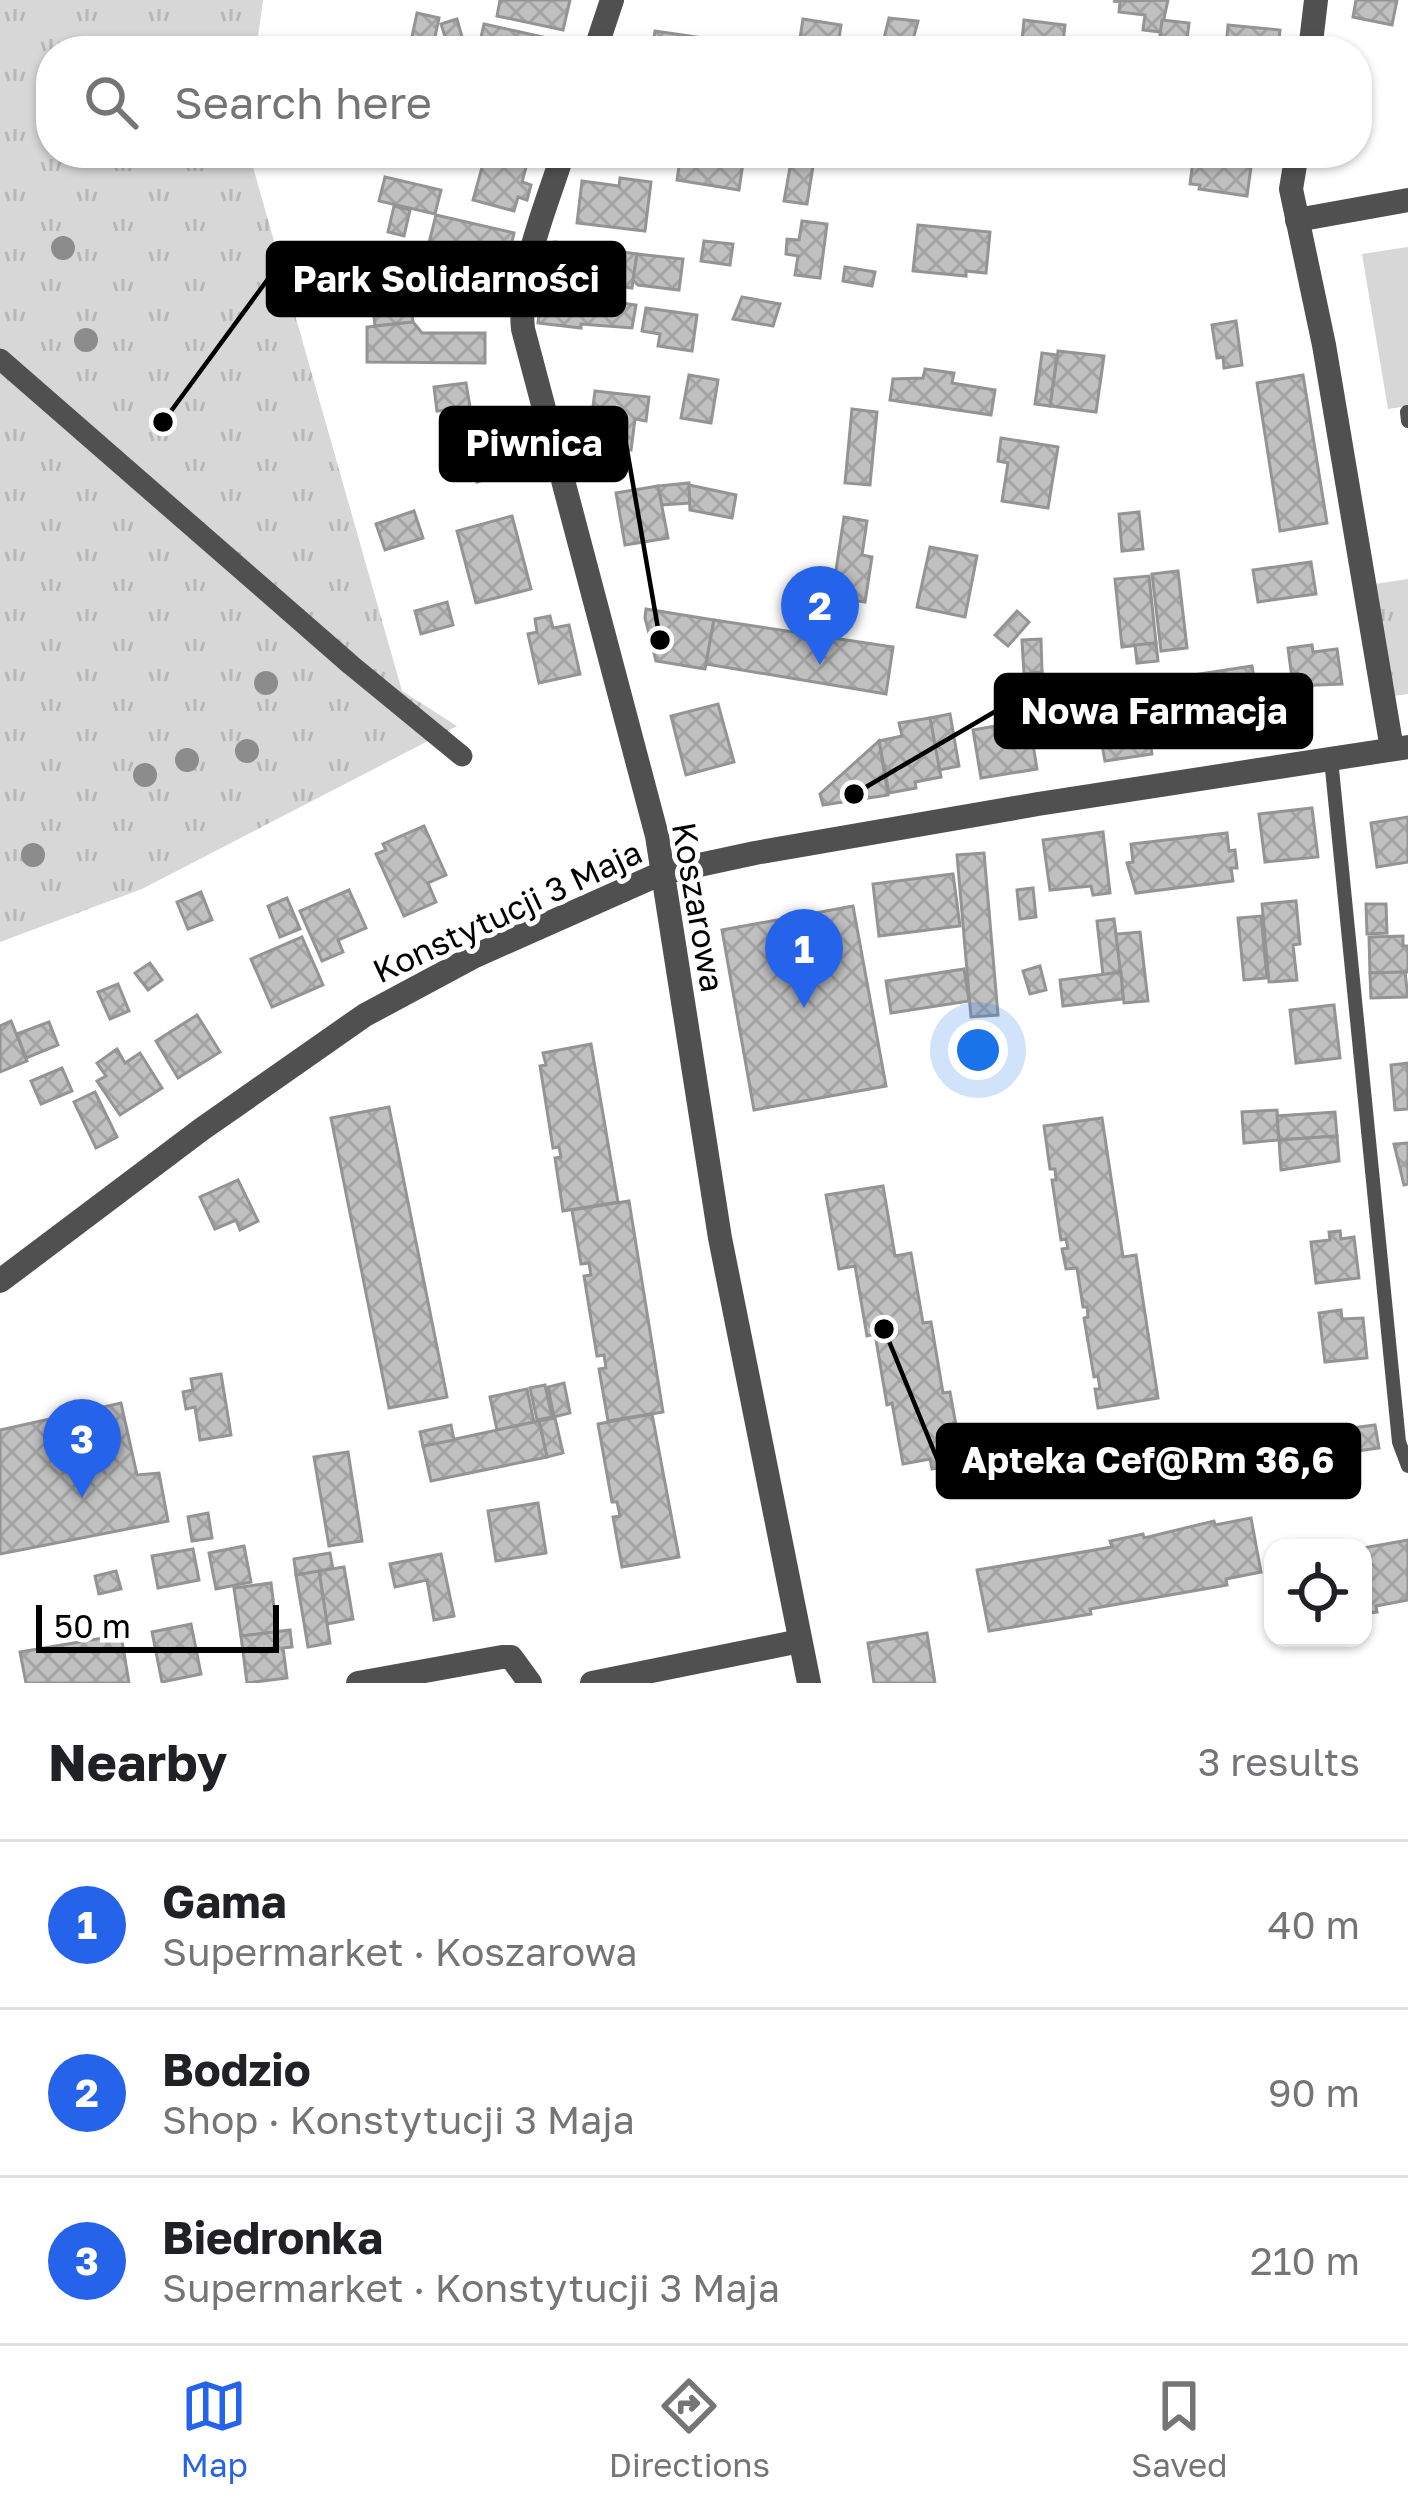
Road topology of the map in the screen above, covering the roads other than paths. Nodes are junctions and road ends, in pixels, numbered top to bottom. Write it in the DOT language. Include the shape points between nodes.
graph roads {
  1 [pos="611,0"];
  2 [pos="1316,0"];
  3 [pos="600,36"];
  4 [pos="1312,36"];
  5 [pos="559,168"];
  6 [pos="1294,168"];
  7 [pos="1408,200"];
  8 [pos="1297,220"];
  9 [pos="0,358"];
  10 [pos="1407,412"];
  11 [pos="1408,421"];
  12 [pos="1400,748"];
  13 [pos="462,756"];
  14 [pos="1330,759"];
  15 [pos="662,874"];
  16 [pos="0,1281"];
  17 [pos="1408,1466"];
  18 [pos="800,1641"];
  19 [pos="603,1682"];
  20 [pos="358,1683"];
  21 [pos="530,1683"];
  22 [pos="809,1683"];
  1 -- 3 [label="street"];
  2 -- 4 [label="street"];
  5 -- 15 [label="street, Koszarowa" via="524,284 523,329"];
  6 -- 8 [label="street"];
  7 -- 8 [label="street"];
  8 -- 12 [label="street"];
  9 -- 13 [label="street"];
  10 -- 11 [label="lane"];
  12 -- 14 [label="street, Konstytucji 3 Maja"];
  14 -- 15 [label="street, Konstytucji 3 Maja"];
  14 -- 17 [label="lane" via="1399,1442"];
  15 -- 16 [label="street, Konstytucji 3 Maja" via="475,956 365,1015"];
  15 -- 18 [label="street, Koszarowa" via="720,1238"];
  18 -- 19 [label="street"];
  18 -- 22 [label="street, Koszarowa"];
  20 -- 21 [label="street" via="502,1657 512,1657"];
}
